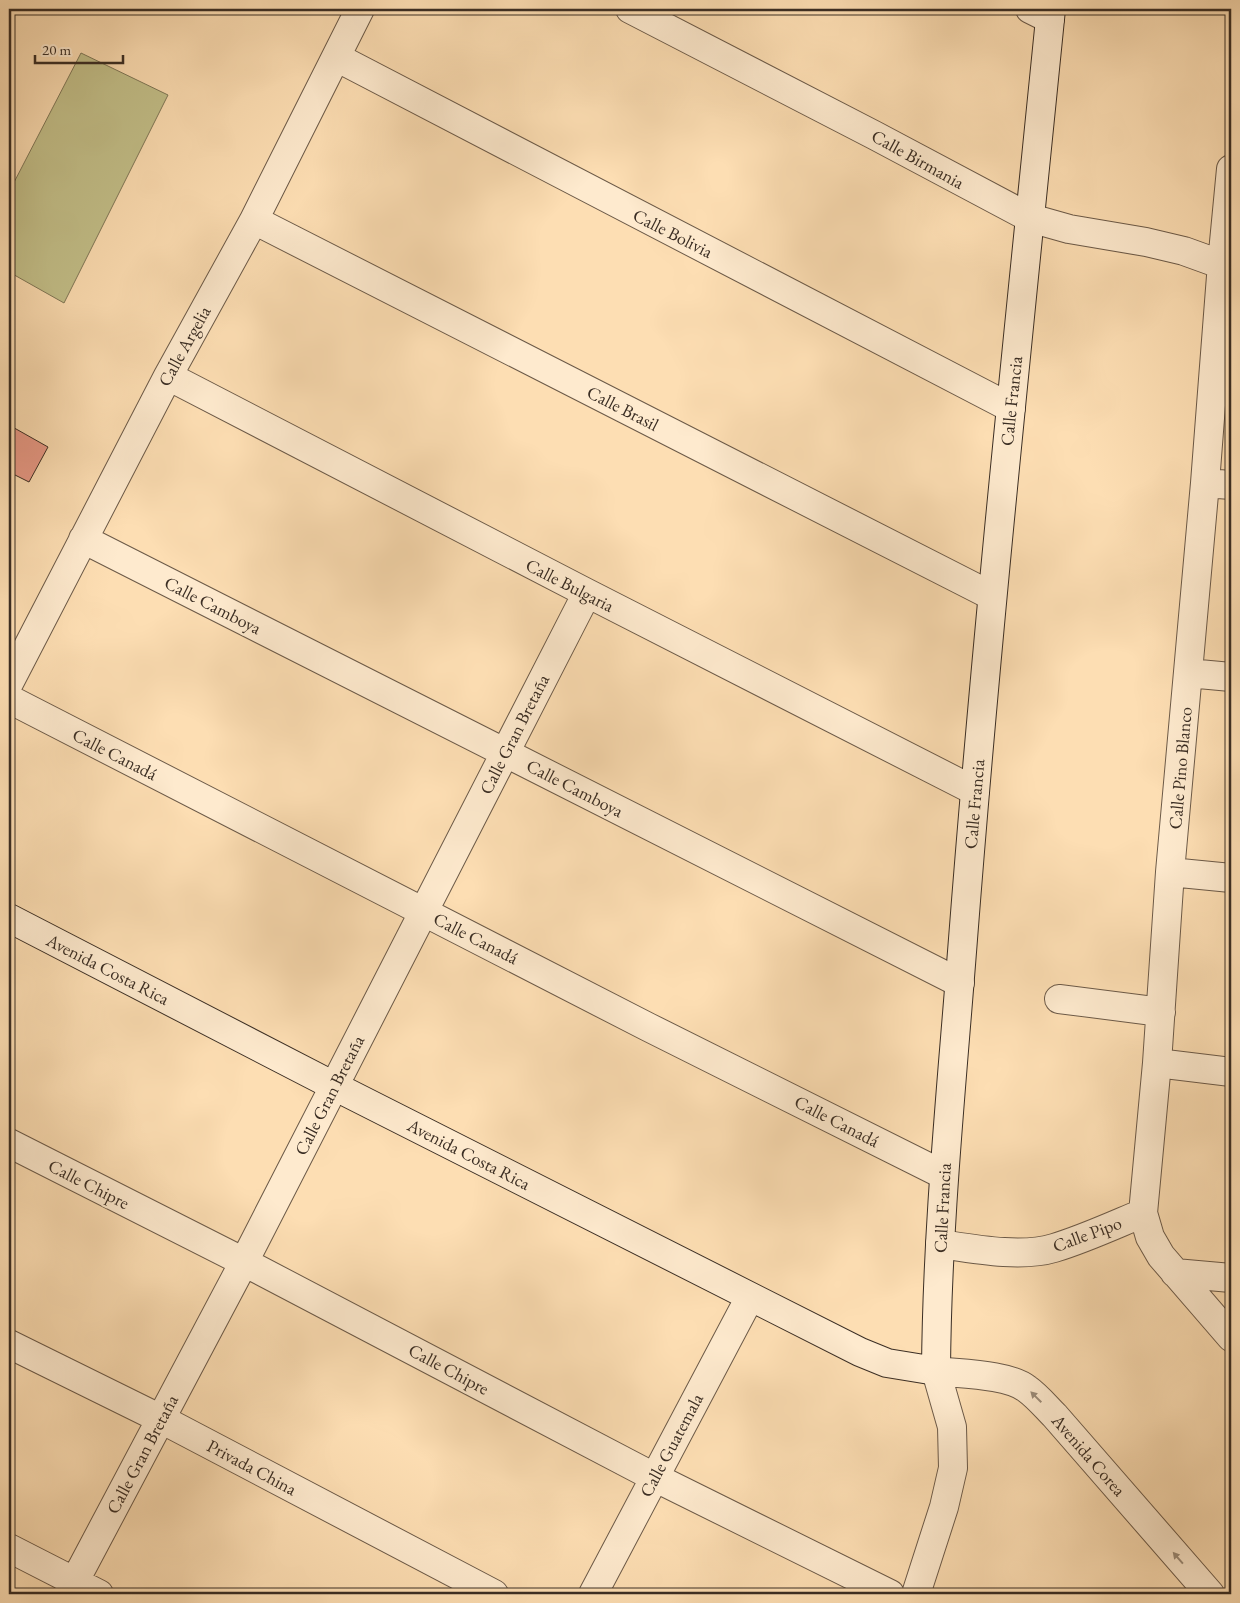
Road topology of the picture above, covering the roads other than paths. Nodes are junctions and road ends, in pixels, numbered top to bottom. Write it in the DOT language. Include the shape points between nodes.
graph roads {
  1 [pos="360,9"];
  2 [pos="630,9"];
  3 [pos="1044,12"];
  4 [pos="336,57"];
  5 [pos="1231,169"];
  6 [pos="1030,218"];
  7 [pos="254,220"];
  8 [pos="1226,265"];
  9 [pos="168,376"];
  10 [pos="1011,408"];
  11 [pos="1218,484"];
  12 [pos="83,539"];
  13 [pos="587,593"];
  14 [pos="992,596"];
  15 [pos="1188,673"];
  16 [pos="1231,677"];
  17 [pos="9,683"];
  18 [pos="9,699"];
  19 [pos="505,752"];
  20 [pos="975,791"];
  21 [pos="1170,872"];
  22 [pos="1231,878"];
  23 [pos="423,911"];
  24 [pos="9,918"];
  25 [pos="960,984"];
  26 [pos="1060,999"];
  27 [pos="1161,1012"];
  28 [pos="1157,1063"];
  29 [pos="1231,1072"];
  30 [pos="334,1086"];
  31 [pos="9,1143"];
  32 [pos="944,1175"];
  33 [pos="1143,1213"];
  34 [pos="940,1244"];
  35 [pos="244,1262"];
  36 [pos="1175,1274"];
  37 [pos="1231,1278"];
  38 [pos="750,1296"];
  39 [pos="1231,1337"];
  40 [pos="9,1344"];
  41 [pos="936,1371"];
  42 [pos="161,1419"];
  43 [pos="654,1477"];
  44 [pos="9,1548"];
  45 [pos="71,1588"];
  46 [pos="99,1594"];
  47 [pos="494,1594"];
  48 [pos="593,1594"];
  49 [pos="890,1594"];
  50 [pos="916,1594"];
  51 [pos="1210,1594"];
  1 -- 4 [label="street, Calle Argelia"];
  2 -- 6 [label="street, Calle Birmania"];
  3 -- 6 [label="street, Calle Francia"];
  4 -- 7 [label="street, Calle Argelia"];
  4 -- 10 [label="street, Calle Bolivia"];
  5 -- 8 [label="street, Calle Pino Blanco"];
  6 -- 8 [label="street, Calle Birmania" via="1184,251"];
  6 -- 10 [label="street, Calle Francia"];
  7 -- 9 [label="street, Calle Argelia"];
  7 -- 14 [label="street, Calle Brasil"];
  8 -- 11 [label="street, Calle Pino Blanco"];
  9 -- 12 [label="street, Calle Argelia"];
  9 -- 13 [label="street, Calle Bulgaria"];
  10 -- 14 [label="street, Calle Francia"];
  11 -- 15 [label="street, Calle Pino Blanco"];
  12 -- 17 [label="street, Calle Argelia"];
  12 -- 19 [label="street, Calle Camboya"];
  13 -- 19 [label="street, Calle Gran Bretaña"];
  13 -- 20 [label="street, Calle Bulgaria"];
  14 -- 20 [label="street, Calle Francia"];
  15 -- 16 [label="street"];
  15 -- 21 [label="street, Calle Pino Blanco"];
  18 -- 23 [label="street, Calle Canadá"];
  19 -- 23 [label="street, Calle Gran Bretaña"];
  19 -- 25 [label="street, Calle Camboya"];
  20 -- 25 [label="street, Calle Francia"];
  21 -- 22 [label="street"];
  21 -- 27 [label="street, Calle Pino Blanco"];
  23 -- 30 [label="street, Calle Gran Bretaña"];
  23 -- 32 [label="street, Calle Canadá"];
  24 -- 30 [label="street, Avenida Costa Rica"];
  25 -- 32 [label="street, Calle Francia"];
  26 -- 27 [label="street"];
  27 -- 28 [label="street, Calle Pino Blanco"];
  28 -- 29 [label="street"];
  28 -- 33 [label="street, Calle Pino Blanco"];
  30 -- 35 [label="street, Calle Gran Bretaña"];
  30 -- 38 [label="street, Avenida Costa Rica"];
  31 -- 35 [label="street, Calle Chipre"];
  32 -- 34 [label="street, Calle Francia"];
  33 -- 34 [label="street, Calle Pipo" via="1053,1248 1025,1252"];
  33 -- 36 [label="street, Calle Pino Blanco" via="1150,1237"];
  34 -- 41 [label="street, Calle Francia"];
  35 -- 42 [label="street, Calle Gran Bretaña"];
  35 -- 43 [label="street, Calle Chipre"];
  36 -- 37 [label="street"];
  36 -- 39 [label="street, Calle Pino Blanco"];
  38 -- 41 [label="street, Avenida Costa Rica" via="887,1363"];
  38 -- 43 [label="street, Calle Guatemala"];
  40 -- 42 [label="street, Privada China"];
  41 -- 50 [label="street, Calle Francia" via="952,1427 953,1468"];
  51 -- 41 [label="street, Avenida Corea, one-way" via="1055,1416 1027,1389 1000,1378"];
  42 -- 45 [label="street, Calle Gran Bretaña"];
  42 -- 47 [label="street, Privada China"];
  43 -- 48 [label="street, Calle Guatemala"];
  43 -- 49 [label="street, Calle Chipre"];
  44 -- 45 [label="street"];
  45 -- 46 [label="street"];
}
